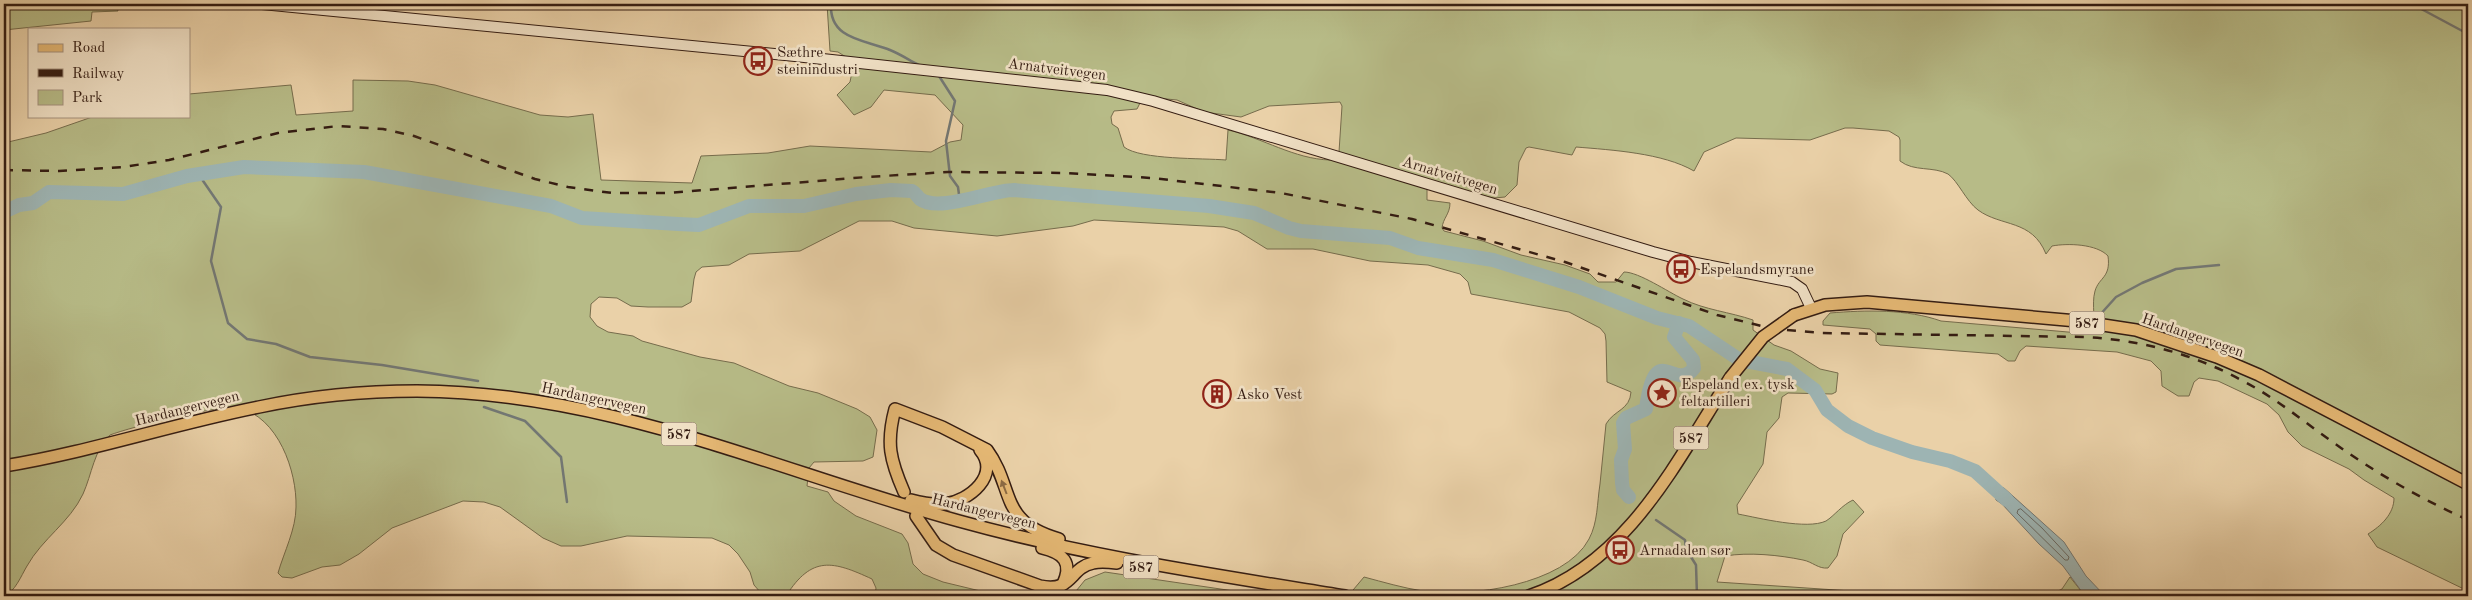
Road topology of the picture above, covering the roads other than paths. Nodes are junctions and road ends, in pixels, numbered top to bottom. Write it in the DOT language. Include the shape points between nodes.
graph roads {
  1 [pos="262,4"];
  2 [pos="1812,308"];
  3 [pos="974,443"];
  4 [pos="4,466"];
  5 [pos="790,469"];
  6 [pos="2468,484"];
  7 [pos="904,492"];
  8 [pos="916,516"];
  9 [pos="959,521"];
  10 [pos="1182,569"];
  11 [pos="1226,576"];
  12 [pos="1063,585"];
  13 [pos="1345,596"];
  14 [pos="1529,596"];
  1 -- 2 [label="main road, Arnatveitvegen" via="862,63 1116,92 1653,252 1792,282 1802,289"];
  2 -- 6 [label="main road, Hardangervegen / 587" via="1843,302 1883,303 2136,330 2193,348 2259,375"];
  2 -- 14 [label="main road, Hardangervegen / 587, bridge" via="1794,315 1759,340 1626,531 1582,570"];
  3 -- 5 [label="main road, 587" via="984,455 986,475 968,496 947,504 924,503 833,477"];
  3 -- 7 [label="main road, 587" via="895,409 889,443 895,472"];
  10 -- 3 [label="main road, 587, one-way" via="1150,557 1068,541 1035,530 1012,507 988,450"];
  4 -- 5 [label="main road, Hardangervegen / 587" via="262,406 344,394 415,391 517,397 598,412"];
  5 -- 9 [label="main road, Hardangervegen / 587"];
  8 -- 12 [label="main road" via="936,545 964,561 1040,586 1055,588"];
  9 -- 10 [label="main road, Hardangervegen / 587" via="1058,545"];
  9 -- 12 [label="main road, 587" via="977,532 1060,554 1068,572"];
  10 -- 11 [label="main road, Hardangervegen / 587"];
  11 -- 12 [label="main road, 587" via="1183,574 1103,562 1086,565"];
  11 -- 13 [label="main road, Hardangervegen / 587"];
}
